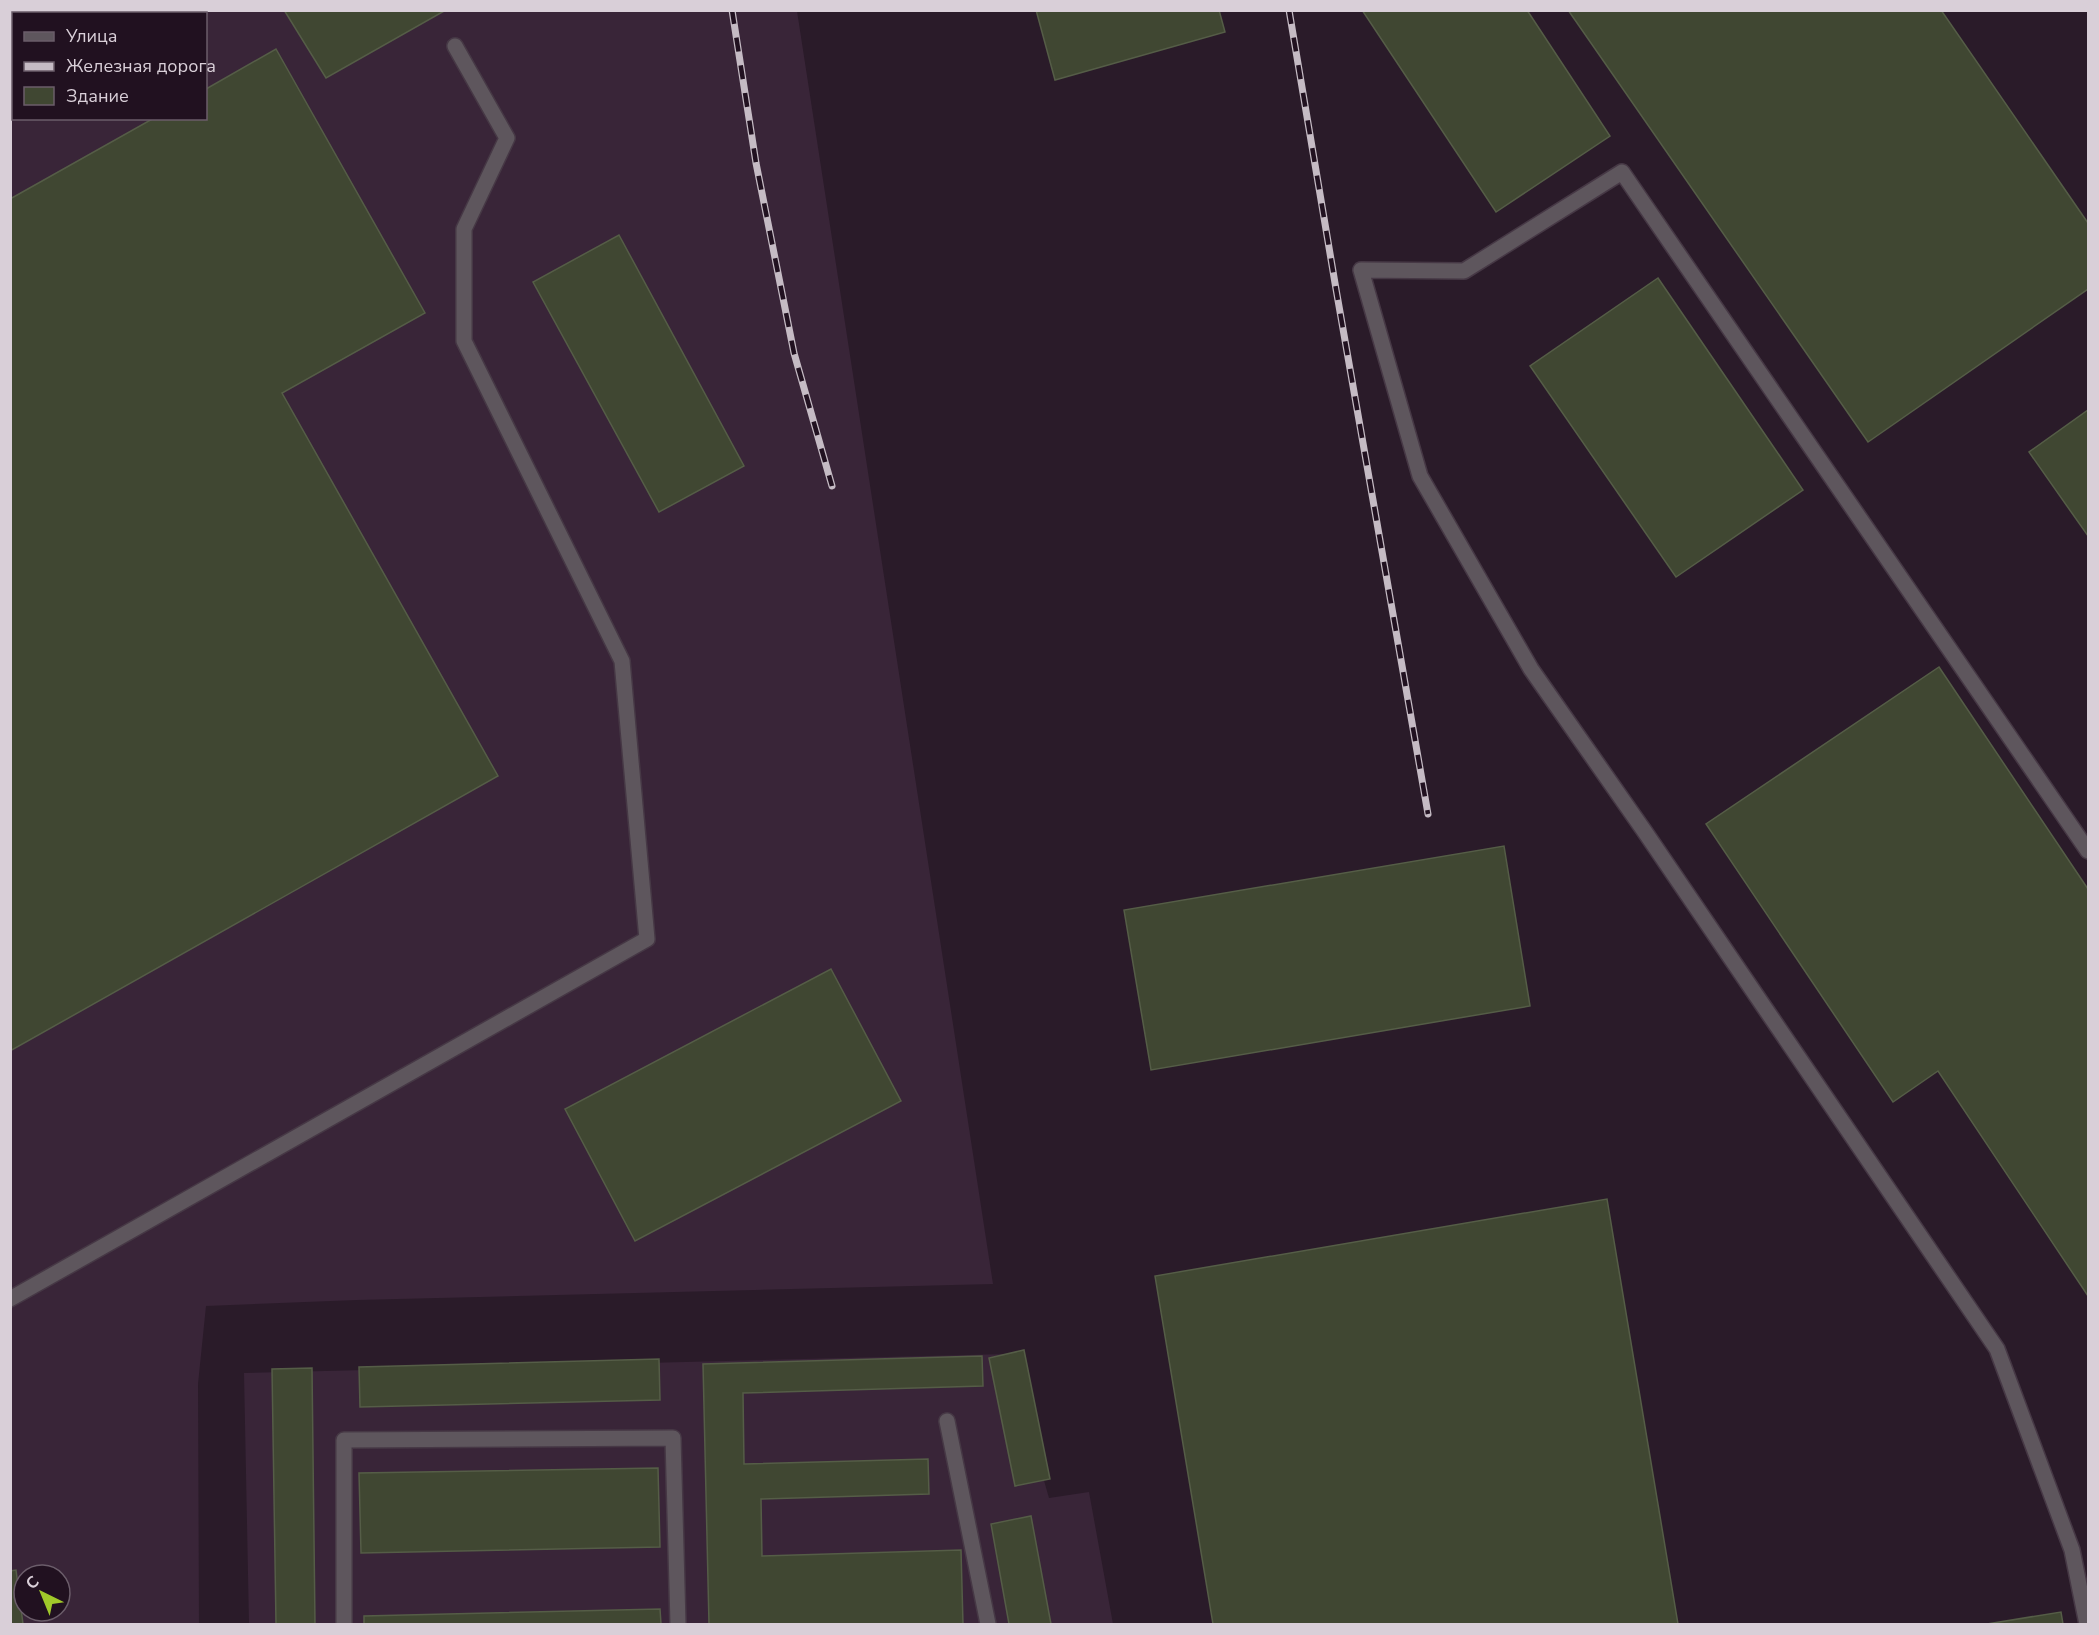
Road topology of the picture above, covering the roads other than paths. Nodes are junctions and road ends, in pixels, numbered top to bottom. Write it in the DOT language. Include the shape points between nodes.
graph roads {
  1 [pos="455,46"];
  2 [pos="2088,851"];
  3 [pos="10,1299"];
  4 [pos="947,1421"];
  5 [pos="344,1624"];
  6 [pos="678,1624"];
  7 [pos="988,1624"];
  8 [pos="2087,1624"];
  1 -- 3 [label="street" via="507,138 464,229 464,341 621,661 647,939"];
  2 -- 8 [label="street" via="1622,172 1464,271 1360,270 1420,476 1531,669 1997,1349 2072,1551"];
  4 -- 7 [label="street"];
  5 -- 6 [label="street" via="344,1440 662,1438 673,1438"];
}
